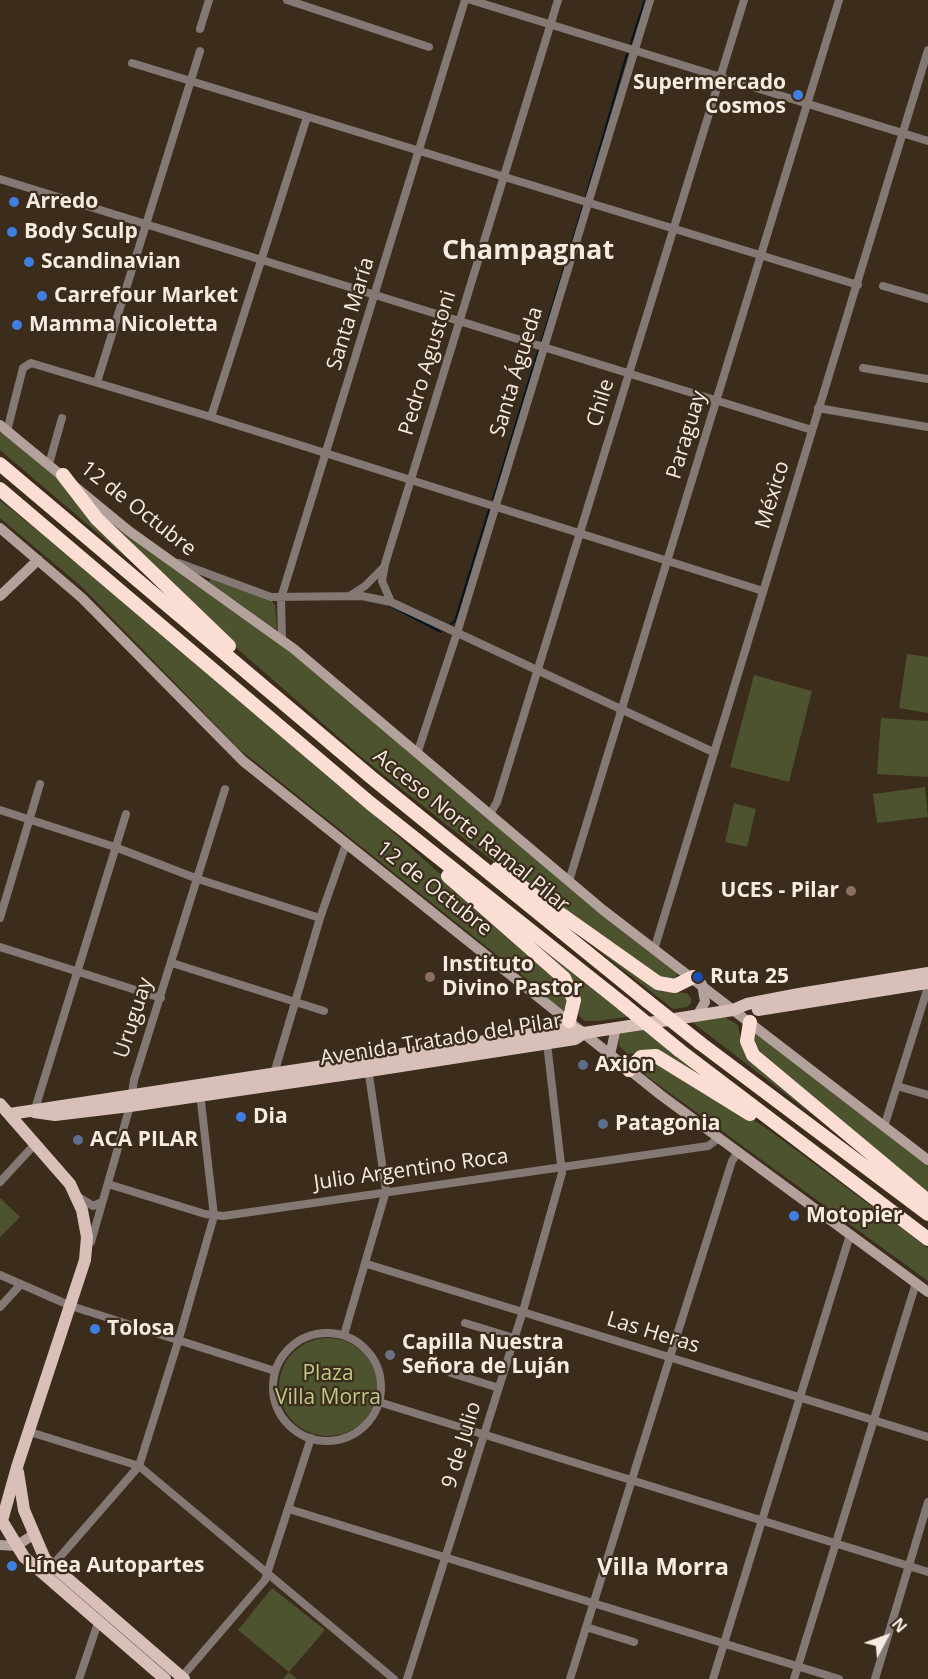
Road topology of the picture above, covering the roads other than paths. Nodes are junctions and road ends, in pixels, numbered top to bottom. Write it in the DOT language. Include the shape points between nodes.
graph roads {
  1 [pos="209,0"];
  2 [pos="287,0"];
  3 [pos="465,0"];
  4 [pos="471,0"];
  5 [pos="558,0"];
  6 [pos="650,0"];
  7 [pos="744,0"];
  8 [pos="839,0"];
  9 [pos="551,25"];
  10 [pos="200,29"];
  11 [pos="429,47"];
  12 [pos="634,50"];
  13 [pos="928,50"];
  14 [pos="200,51"];
  15 [pos="132,63"];
  16 [pos="720,76"];
  17 [pos="191,80"];
  18 [pos="807,104"];
  19 [pos="307,117"];
  20 [pos="903,133"];
  21 [pos="928,141"];
  22 [pos="420,150"];
  23 [pos="504,175"];
  24 [pos="0,179"];
  25 [pos="588,203"];
  26 [pos="146,225"];
  27 [pos="674,229"];
  28 [pos="761,256"];
  29 [pos="261,261"];
  30 [pos="858,285"];
  31 [pos="884,286"];
  32 [pos="376,296"];
  33 [pos="928,299"];
  34 [pos="459,321"];
  35 [pos="544,348"];
  36 [pos="862,368"];
  37 [pos="628,373"];
  38 [pos="928,379"];
  39 [pos="97,382"];
  40 [pos="716,400"];
  41 [pos="818,408"];
  42 [pos="211,417"];
  43 [pos="62,418"];
  44 [pos="3,428"];
  45 [pos="928,428"];
  46 [pos="812,430"];
  47 [pos="327,453"];
  48 [pos="0,464"];
  49 [pos="49,464"];
  50 [pos="63,475"];
  51 [pos="411,480"];
  52 [pos="0,490"];
  53 [pos="495,506"];
  54 [pos="0,528"];
  55 [pos="580,532"];
  56 [pos="169,559"];
  57 [pos="668,559"];
  58 [pos="38,560"];
  59 [pos="385,564"];
  60 [pos="211,574"];
  61 [pos="370,582"];
  62 [pos="203,585"];
  63 [pos="384,587"];
  64 [pos="763,591"];
  65 [pos="0,596"];
  66 [pos="348,596"];
  67 [pos="281,598"];
  68 [pos="374,598"];
  69 [pos="391,602"];
  70 [pos="457,633"];
  71 [pos="282,640"];
  72 [pos="538,670"];
  73 [pos="276,696"];
  74 [pos="620,710"];
  75 [pos="713,752"];
  76 [pos="417,754"];
  77 [pos="372,778"];
  78 [pos="40,784"];
  79 [pos="225,789"];
  80 [pos="370,803"];
  81 [pos="0,810"];
  82 [pos="126,814"];
  83 [pos="490,814"];
  84 [pos="30,819"];
  85 [pos="346,844"];
  86 [pos="115,847"];
  87 [pos="198,879"];
  88 [pos="569,881"];
  89 [pos="4,894"];
  90 [pos="0,918"];
  91 [pos="320,918"];
  92 [pos="0,947"];
  93 [pos="654,950"];
  94 [pos="172,963"];
  95 [pos="78,972"];
  96 [pos="928,973"];
  97 [pos="697,981"];
  98 [pos="928,983"];
  99 [pos="928,987"];
  100 [pos="161,998"];
  101 [pos="294,1002"];
  102 [pos="733,1010"];
  103 [pos="324,1011"];
  104 [pos="697,1016"];
  105 [pos="569,1021"];
  106 [pos="750,1022"];
  107 [pos="616,1028"];
  108 [pos="584,1033"];
  109 [pos="547,1043"];
  110 [pos="610,1055"];
  111 [pos="368,1066"];
  112 [pos="629,1070"];
  113 [pos="274,1081"];
  114 [pos="897,1086"];
  115 [pos="199,1091"];
  116 [pos="928,1095"];
  117 [pos="131,1101"];
  118 [pos="0,1104"];
  119 [pos="34,1112"];
  120 [pos="5,1115"];
  121 [pos="884,1127"];
  122 [pos="719,1138"];
  123 [pos="36,1143"];
  124 [pos="738,1152"];
  125 [pos="928,1160"];
  126 [pos="562,1167"];
  127 [pos="849,1180"];
  128 [pos="0,1182"];
  129 [pos="108,1184"];
  130 [pos="386,1191"];
  131 [pos="76,1195"];
  132 [pos="102,1202"];
  133 [pos="928,1202"];
  134 [pos="928,1214"];
  135 [pos="214,1216"];
  136 [pos="850,1235"];
  137 [pos="928,1239"];
  138 [pos="85,1260"];
  139 [pos="367,1264"];
  140 [pos="0,1275"];
  141 [pos="916,1283"];
  142 [pos="21,1284"];
  143 [pos="928,1292"];
  144 [pos="71,1306"];
  145 [pos="0,1307"];
  146 [pos="523,1311"];
  147 [pos="465,1323"];
  148 [pos="344,1335"];
  149 [pos="514,1338"];
  150 [pos="178,1342"];
  151 [pos="670,1357"];
  152 [pos="275,1371"];
  153 [pos="451,1373"];
  154 [pos="499,1388"];
  155 [pos="799,1397"];
  156 [pos="379,1402"];
  157 [pos="873,1420"];
  158 [pos="30,1432"];
  159 [pos="484,1435"];
  160 [pos="928,1437"];
  161 [pos="311,1438"];
  162 [pos="139,1466"];
  163 [pos="17,1467"];
  164 [pos="632,1480"];
  165 [pos="928,1502"];
  166 [pos="3,1506"];
  167 [pos="289,1509"];
  168 [pos="24,1510"];
  169 [pos="760,1520"];
  170 [pos="1,1524"];
  171 [pos="33,1535"];
  172 [pos="0,1545"];
  173 [pos="835,1545"];
  174 [pos="15,1546"];
  175 [pos="445,1559"];
  176 [pos="51,1566"];
  177 [pos="908,1566"];
  178 [pos="928,1572"];
  179 [pos="268,1574"];
  180 [pos="593,1603"];
  181 [pos="99,1620"];
  182 [pos="586,1627"];
  183 [pos="634,1642"];
  184 [pos="724,1644"];
  185 [pos="798,1667"];
  186 [pos="182,1678"];
  187 [pos="79,1679"];
  188 [pos="165,1679"];
  189 [pos="394,1679"];
  190 [pos="407,1679"];
  191 [pos="570,1679"];
  192 [pos="712,1679"];
  193 [pos="794,1679"];
  194 [pos="839,1679"];
  195 [pos="875,1679"];
  1 -- 10 [label="street"];
  2 -- 11 [label="street"];
  3 -- 22 [label="street, Santa María"];
  4 -- 9 [label="street"];
  5 -- 9 [label="street, Pedro Agustoni"];
  6 -- 12 [label="street, Santa Águeda"];
  7 -- 16 [label="street, Chile"];
  8 -- 18 [label="street, Paraguay"];
  9 -- 12 [label="street"];
  9 -- 23 [label="street, Pedro Agustoni"];
  12 -- 16 [label="street"];
  12 -- 25 [label="street, Santa Águeda"];
  13 -- 20 [label="street, México"];
  14 -- 17 [label="street"];
  15 -- 17 [label="street"];
  16 -- 18 [label="street"];
  16 -- 27 [label="street, Chile"];
  17 -- 19 [label="street"];
  17 -- 26 [label="street"];
  18 -- 20 [label="street"];
  18 -- 28 [label="street, Paraguay"];
  19 -- 22 [label="street"];
  19 -- 29 [label="street"];
  20 -- 21 [label="street"];
  20 -- 30 [label="street, México"];
  22 -- 23 [label="street"];
  22 -- 32 [label="street, Santa María"];
  23 -- 25 [label="street"];
  23 -- 34 [label="street, Pedro Agustoni"];
  24 -- 26 [label="street"];
  25 -- 27 [label="street"];
  25 -- 35 [label="street, Santa Águeda"];
  26 -- 29 [label="street"];
  26 -- 39 [label="street"];
  27 -- 28 [label="street"];
  27 -- 37 [label="street, Chile"];
  28 -- 30 [label="street"];
  28 -- 40 [label="street, Paraguay"];
  29 -- 32 [label="street"];
  29 -- 42 [label="street"];
  30 -- 41 [label="street, México"];
  31 -- 33 [label="street"];
  32 -- 34 [label="street"];
  32 -- 47 [label="street, Santa María"];
  34 -- 35 [label="street"];
  34 -- 51 [label="street, Pedro Agustoni"];
  35 -- 37 [label="street"];
  35 -- 53 [label="street, Santa Águeda"];
  36 -- 38 [label="street"];
  37 -- 40 [label="street"];
  37 -- 55 [label="street, Chile"];
  39 -- 42 [label="street"];
  39 -- 44 [label="street" via="31,363 23,368"];
  40 -- 46 [label="street"];
  40 -- 57 [label="street, Paraguay"];
  41 -- 45 [label="street"];
  41 -- 46 [label="street, México"];
  42 -- 47 [label="street"];
  43 -- 49 [label="street"];
  44 -- 49 [label="street, 12 de Octubre"];
  46 -- 64 [label="street, México"];
  47 -- 51 [label="street"];
  47 -- 67 [label="street, Santa María"];
  48 -- 73 [label="highway, Acceso Norte Ramal Pilar"];
  49 -- 50 [label="street, 12 de Octubre"];
  50 -- 56 [label="street, 12 de Octubre"];
  50 -- 73 [label="highway" via="97,519 238,654"];
  51 -- 53 [label="street"];
  51 -- 59 [label="street, Pedro Agustoni"];
  52 -- 80 [label="highway, Acceso Norte Ramal Pilar"];
  53 -- 55 [label="street"];
  53 -- 70 [label="street, Santa Águeda"];
  54 -- 58 [label="street, 12 de Octubre"];
  55 -- 57 [label="street"];
  55 -- 72 [label="street, Chile"];
  56 -- 60 [label="street"];
  56 -- 62 [label="street, 12 de Octubre"];
  57 -- 64 [label="street"];
  57 -- 74 [label="street, Paraguay"];
  58 -- 65 [label="street"];
  58 -- 85 [label="street, 12 de Octubre" via="89,604 229,749"];
  59 -- 61 [label="street, Pedro Agustoni"];
  59 -- 63 [label="street, Pedro Agustoni"];
  60 -- 62 [label="street"];
  60 -- 67 [label="street"];
  61 -- 63 [label="street"];
  61 -- 66 [label="street, Pedro Agustoni"];
  61 -- 68 [label="street" via="368,591"];
  62 -- 71 [label="street, 12 de Octubre"];
  63 -- 68 [label="street"];
  63 -- 69 [label="street"];
  64 -- 75 [label="street, México"];
  66 -- 67 [label="street"];
  66 -- 68 [label="street"];
  67 -- 71 [label="street, Santa María"];
  68 -- 69 [label="street"];
  69 -- 70 [label="street"];
  70 -- 72 [label="street"];
  70 -- 76 [label="street, Santa Águeda"];
  71 -- 76 [label="street, 12 de Octubre"];
  72 -- 74 [label="street"];
  72 -- 83 [label="street, Chile"];
  73 -- 77 [label="highway, Acceso Norte Ramal Pilar"];
  74 -- 75 [label="street"];
  74 -- 88 [label="street, Paraguay"];
  75 -- 93 [label="street, México"];
  76 -- 83 [label="street, 12 de Octubre"];
  77 -- 97 [label="highway" via="653,980 670,987"];
  77 -- 134 [label="highway, Acceso Norte Ramal Pilar, bridge" via="700,1043"];
  78 -- 84 [label="street"];
  79 -- 87 [label="street, Uruguay"];
  80 -- 105 [label="highway" via="559,972 574,996"];
  80 -- 127 [label="highway, Acceso Norte Ramal Pilar, bridge"];
  81 -- 84 [label="street"];
  82 -- 86 [label="street"];
  83 -- 88 [label="street, 12 de Octubre"];
  84 -- 86 [label="street"];
  84 -- 89 [label="street"];
  85 -- 91 [label="street"];
  85 -- 105 [label="street, 12 de Octubre"];
  86 -- 87 [label="street"];
  86 -- 95 [label="street"];
  87 -- 91 [label="street"];
  87 -- 94 [label="street, Uruguay"];
  88 -- 93 [label="street, 12 de Octubre"];
  89 -- 90 [label="street"];
  91 -- 101 [label="street"];
  92 -- 95 [label="street"];
  93 -- 97 [label="street, 12 de Octubre"];
  94 -- 100 [label="street, Uruguay"];
  94 -- 101 [label="street"];
  95 -- 100 [label="street"];
  95 -- 119 [label="street"];
  96 -- 102 [label="main road" via="799,994"];
  97 -- 102 [label="street, 12 de Octubre"];
  97 -- 104 [label="street" via="705,1002"];
  98 -- 102 [label="main road" via="749,1011"];
  99 -- 114 [label="street"];
  100 -- 117 [label="street, Uruguay"];
  101 -- 103 [label="street"];
  101 -- 113 [label="street"];
  102 -- 104 [label="main road"];
  102 -- 106 [label="street, 12 de Octubre"];
  104 -- 107 [label="main road"];
  105 -- 108 [label="street, 12 de Octubre"];
  106 -- 121 [label="street, 12 de Octubre"];
  106 -- 133 [label="highway" via="747,1041 753,1056"];
  107 -- 108 [label="main road"];
  107 -- 110 [label="street"];
  108 -- 109 [label="main road, Avenida Tratado del Pilar" via="574,1039"];
  108 -- 110 [label="street, 12 de Octubre"];
  108 -- 111 [label="main road, Avenida Tratado del Pilar" via="571,1028"];
  109 -- 111 [label="main road, Avenida Tratado del Pilar"];
  109 -- 126 [label="street, 9 de Julio"];
  110 -- 112 [label="street, 12 de Octubre"];
  111 -- 113 [label="main road, Avenida Tratado del Pilar"];
  111 -- 130 [label="street"];
  112 -- 122 [label="street, 12 de Octubre"];
  112 -- 127 [label="highway" via="641,1057 659,1057"];
  113 -- 115 [label="main road, Avenida Tratado del Pilar"];
  114 -- 116 [label="street"];
  114 -- 121 [label="street"];
  115 -- 117 [label="main road, Avenida Tratado del Pilar"];
  115 -- 135 [label="street"];
  117 -- 119 [label="main road, Avenida Tratado del Pilar" via="53,1106"];
  117 -- 129 [label="street, Uruguay"];
  118 -- 120 [label="main road, Uruguay"];
  119 -- 120 [label="main road, Avenida Tratado del Pilar"];
  120 -- 123 [label="main road, Uruguay"];
  121 -- 125 [label="street, 12 de Octubre"];
  122 -- 124 [label="street, 12 de Octubre"];
  122 -- 126 [label="street, Julio Argentino Roca" via="708,1146"];
  123 -- 128 [label="street"];
  123 -- 131 [label="main road, Uruguay"];
  124 -- 136 [label="street, 12 de Octubre"];
  124 -- 151 [label="street"];
  126 -- 130 [label="street, Julio Argentino Roca"];
  126 -- 146 [label="street, 9 de Julio"];
  127 -- 137 [label="highway, Acceso Norte Ramal Pilar"];
  129 -- 132 [label="street, Uruguay"];
  129 -- 135 [label="street, Julio Argentino Roca"];
  130 -- 135 [label="street, Julio Argentino Roca"];
  130 -- 139 [label="street"];
  131 -- 132 [label="street" via="93,1206"];
  131 -- 138 [label="main road, Uruguay" via="86,1225"];
  132 -- 138 [label="street, Uruguay"];
  135 -- 150 [label="street"];
  136 -- 141 [label="street, 12 de Octubre"];
  136 -- 155 [label="street"];
  138 -- 144 [label="main road, Uruguay"];
  139 -- 146 [label="street, Las Heras"];
  139 -- 148 [label="street"];
  140 -- 142 [label="street"];
  141 -- 143 [label="street, 12 de Octubre"];
  141 -- 157 [label="street"];
  142 -- 144 [label="street"];
  142 -- 145 [label="street"];
  144 -- 150 [label="street"];
  144 -- 158 [label="main road, Uruguay"];
  146 -- 149 [label="street, 9 de Julio"];
  146 -- 151 [label="street, Las Heras"];
  147 -- 149 [label="street"];
  148 -- 152 [label="street" via="311,1335 296,1342"];
  148 -- 156 [label="street" via="363,1347 376,1364 381,1379"];
  149 -- 154 [label="street, 9 de Julio"];
  150 -- 152 [label="street"];
  150 -- 162 [label="street"];
  151 -- 155 [label="street, Las Heras"];
  151 -- 164 [label="street"];
  152 -- 161 [label="street" via="278,1409 291,1427"];
  153 -- 154 [label="street"];
  154 -- 159 [label="street, 9 de Julio"];
  155 -- 157 [label="street, Las Heras"];
  155 -- 169 [label="street"];
  156 -- 159 [label="street"];
  156 -- 161 [label="street" via="369,1422 358,1431 331,1441"];
  157 -- 160 [label="street, Las Heras"];
  157 -- 173 [label="street"];
  158 -- 162 [label="street"];
  158 -- 163 [label="main road, Uruguay"];
  159 -- 164 [label="street"];
  159 -- 175 [label="street, 9 de Julio"];
  161 -- 167 [label="street"];
  162 -- 176 [label="street"];
  162 -- 179 [label="street"];
  163 -- 166 [label="main road, Uruguay"];
  163 -- 168 [label="main road"];
  164 -- 169 [label="street"];
  164 -- 180 [label="street"];
  165 -- 177 [label="street"];
  166 -- 168 [label="street"];
  166 -- 170 [label="main road, Uruguay"];
  167 -- 175 [label="street"];
  167 -- 179 [label="street"];
  168 -- 171 [label="main road"];
  169 -- 173 [label="street"];
  169 -- 184 [label="street"];
  170 -- 174 [label="main road"];
  171 -- 174 [label="street"];
  171 -- 176 [label="main road"];
  172 -- 174 [label="street"];
  173 -- 177 [label="street"];
  173 -- 185 [label="street"];
  174 -- 181 [label="main road"];
  175 -- 180 [label="street"];
  175 -- 190 [label="street, 9 de Julio"];
  176 -- 186 [label="main road"];
  177 -- 178 [label="street"];
  177 -- 195 [label="street"];
  179 -- 186 [label="street"];
  179 -- 189 [label="street"];
  180 -- 182 [label="street"];
  180 -- 184 [label="street"];
  181 -- 187 [label="street"];
  181 -- 188 [label="main road"];
  182 -- 183 [label="street"];
  182 -- 191 [label="street"];
  184 -- 185 [label="street"];
  184 -- 192 [label="street"];
  185 -- 193 [label="street"];
  185 -- 194 [label="street"];
}
